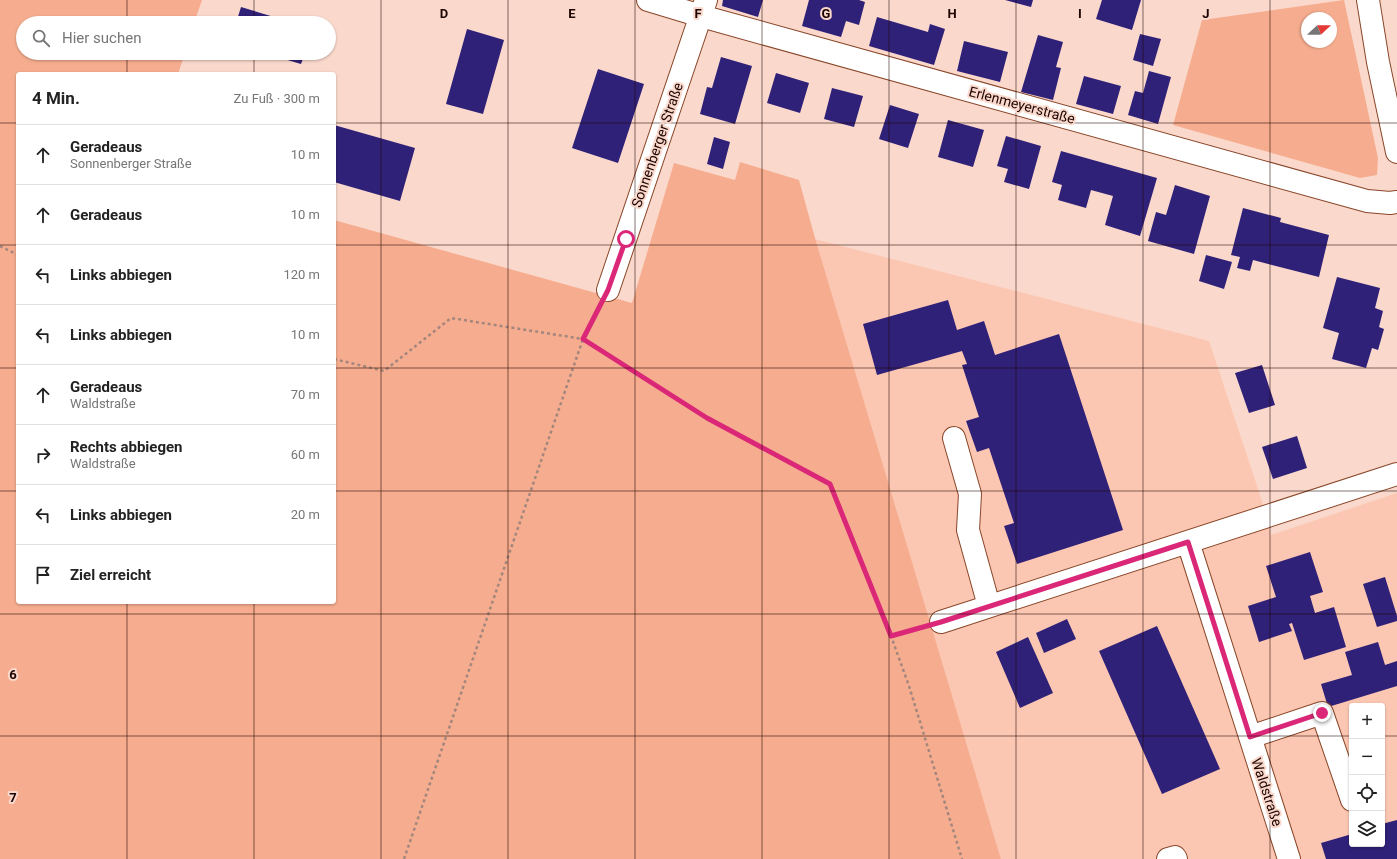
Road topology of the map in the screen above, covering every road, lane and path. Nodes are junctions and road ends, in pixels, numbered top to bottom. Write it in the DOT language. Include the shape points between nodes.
graph roads {
  1 [pos="648,0"];
  2 [pos="1368,0"];
  3 [pos="704,8"];
  4 [pos="1397,152"];
  5 [pos="1397,202"];
  6 [pos="0,246"];
  7 [pos="16,254"];
  8 [pos="608,290"];
  9 [pos="583,339"];
  10 [pos="336,359"];
  11 [pos="954,438"];
  12 [pos="1397,474"];
  13 [pos="1188,542"];
  14 [pos="989,606"];
  15 [pos="941,622"];
  16 [pos="891,636"];
  17 [pos="1250,737"];
  18 [pos="1349,791"];
  19 [pos="404,859"];
  20 [pos="962,859"];
  21 [pos="1168,859"];
  22 [pos="1176,859"];
  23 [pos="1288,859"];
  1 -- 3 [label="street, Erlenmeyerstraße"];
  2 -- 4 [label="street"];
  3 -- 5 [label="street, Erlenmeyerstraße" via="1367,201"];
  3 -- 8 [label="street, Sonnenberger Straße"];
  6 -- 7 [label="path"];
  8 -- 9 [label="path"];
  9 -- 10 [label="path" via="451,318 384,371"];
  9 -- 16 [label="path" via="707,418 830,484"];
  9 -- 19 [label="path"];
  11 -- 14 [label="street" via="970,494 968,530"];
  12 -- 13 [label="street"];
  13 -- 14 [label="street"];
  13 -- 17 [label="street, Waldstraße"];
  14 -- 15 [label="street"];
  15 -- 16 [label="path"];
  16 -- 20 [label="path"];
  17 -- 18 [label="street" via="1322,713"];
  17 -- 23 [label="street, Waldstraße"];
  21 -- 22 [label="street"];
}
